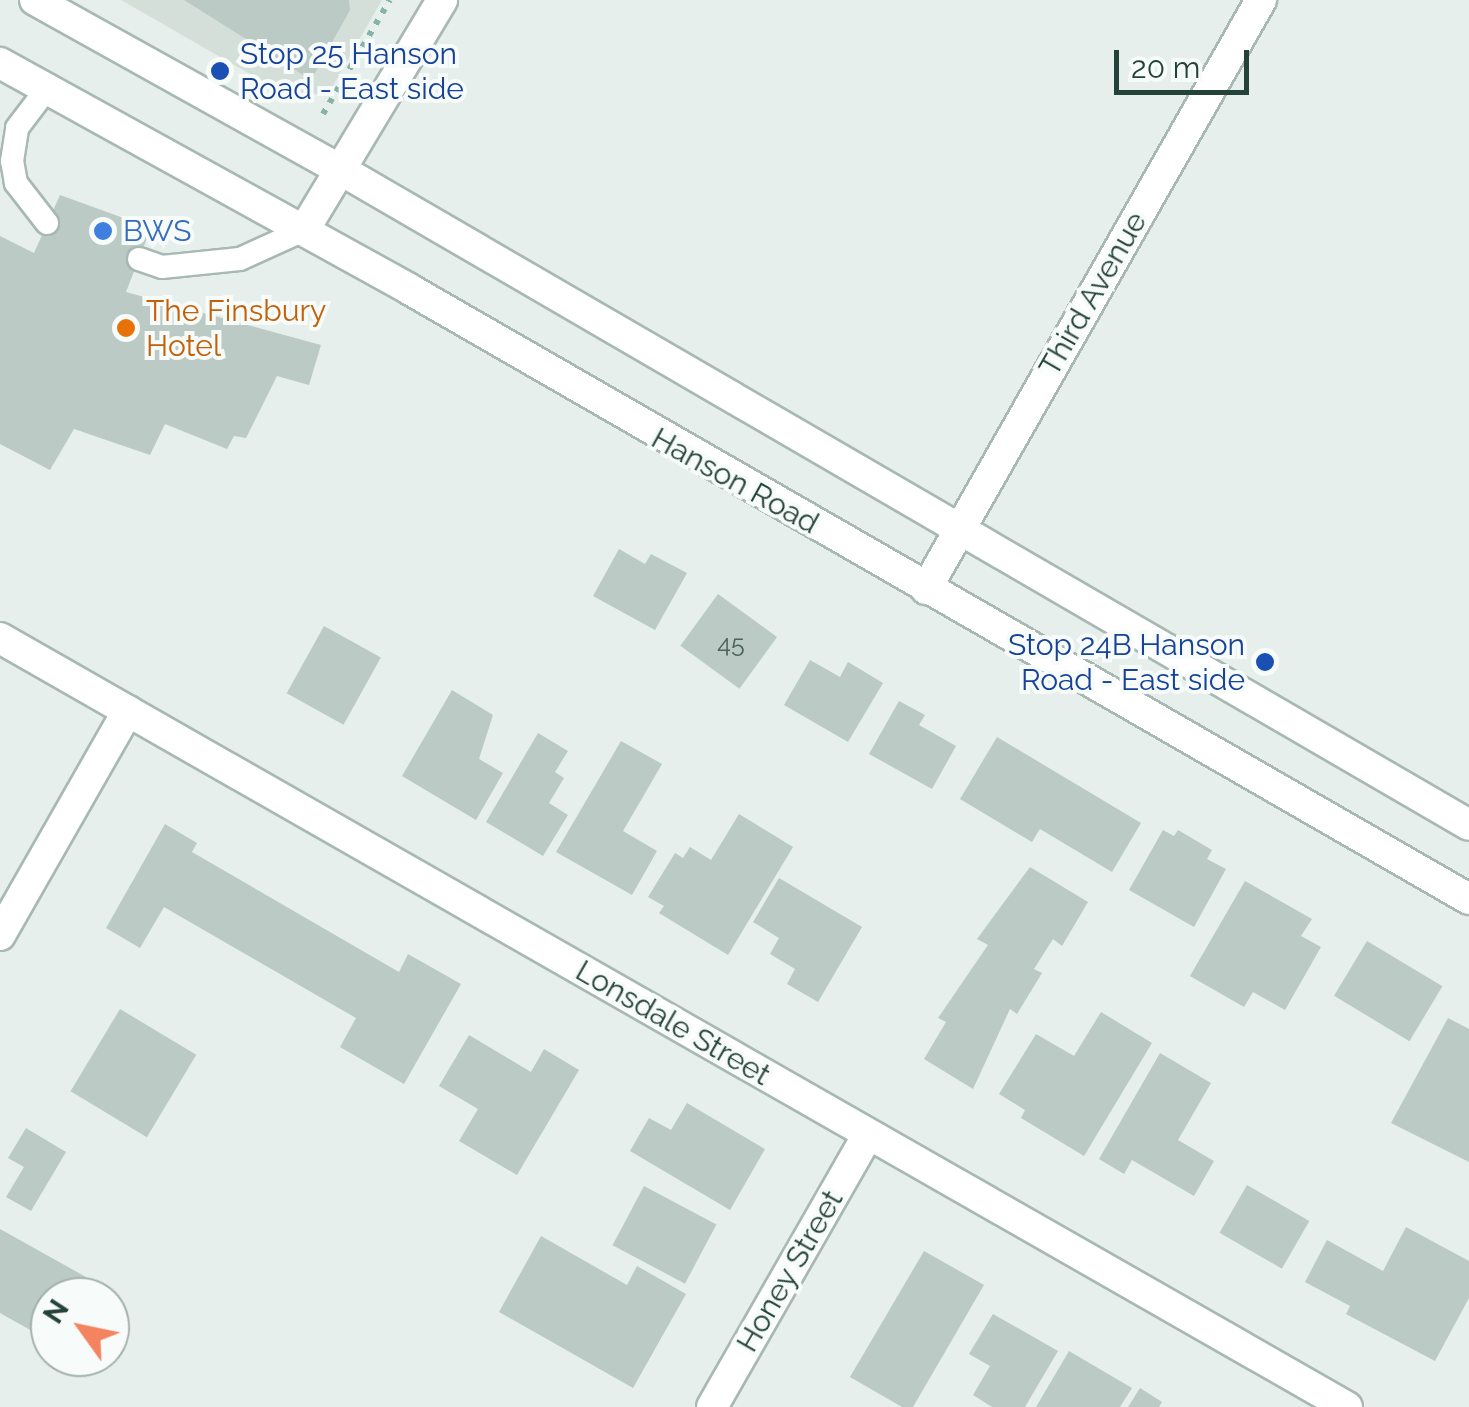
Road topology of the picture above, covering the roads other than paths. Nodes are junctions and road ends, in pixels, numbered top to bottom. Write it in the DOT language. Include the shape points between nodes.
graph roads {
  1 [pos="36,0"];
  2 [pos="442,0"];
  3 [pos="1261,0"];
  4 [pos="0,64"];
  5 [pos="49,86"];
  6 [pos="341,170"];
  7 [pos="47,223"];
  8 [pos="304,230"];
  9 [pos="139,259"];
  10 [pos="957,532"];
  11 [pos="926,589"];
  12 [pos="0,638"];
  13 [pos="128,711"];
  14 [pos="1469,825"];
  15 [pos="1469,899"];
  16 [pos="0,935"];
  17 [pos="868,1135"];
  18 [pos="712,1407"];
  19 [pos="1347,1407"];
  1 -- 6 [label="main road"];
  2 -- 6 [label="main road"];
  3 -- 10 [label="main road, Third Avenue"];
  4 -- 5 [label="main road, Hanson Road"];
  5 -- 7 [label="lane" via="17,128 12,161 16,183"];
  5 -- 8 [label="main road, Hanson Road"];
  6 -- 8 [label="main road"];
  6 -- 10 [label="main road"];
  8 -- 9 [label="lane" via="240,259 162,267"];
  8 -- 11 [label="main road, Hanson Road"];
  10 -- 11 [label="main road, Third Avenue"];
  10 -- 14 [label="main road"];
  11 -- 15 [label="main road, Hanson Road"];
  12 -- 13 [label="main road, Lonsdale Street"];
  13 -- 16 [label="main road"];
  13 -- 17 [label="main road, Lonsdale Street"];
  17 -- 18 [label="main road, Honey Street"];
  17 -- 19 [label="main road, Lonsdale Street"];
}
